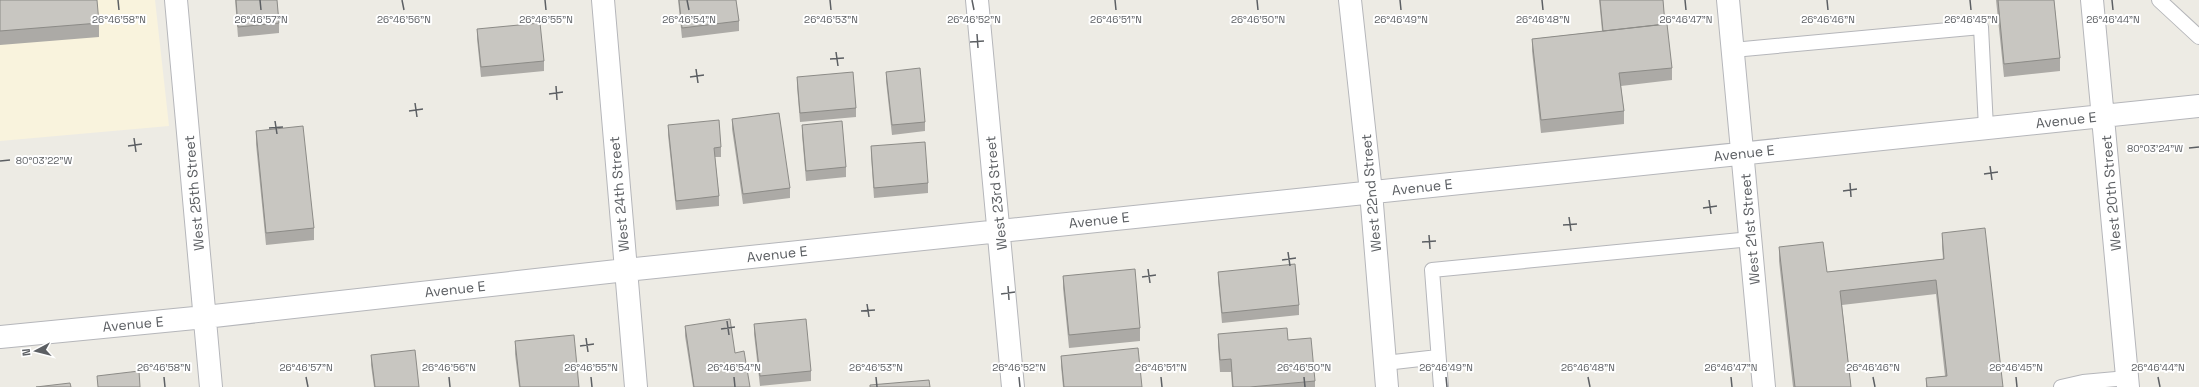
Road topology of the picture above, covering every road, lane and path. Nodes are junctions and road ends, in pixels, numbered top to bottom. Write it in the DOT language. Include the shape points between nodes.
graph roads {
  1 [pos="176,0"];
  2 [pos="603,0"];
  3 [pos="977,0"];
  4 [pos="1350,0"];
  5 [pos="1728,0"];
  6 [pos="2092,0"];
  7 [pos="2159,0"];
  8 [pos="2199,36"];
  9 [pos="1733,50"];
  10 [pos="2199,106"];
  11 [pos="2104,116"];
  12 [pos="1986,128"];
  13 [pos="1744,153"];
  14 [pos="1371,192"];
  15 [pos="1000,230"];
  16 [pos="1751,239"];
  17 [pos="626,270"];
  18 [pos="205,317"];
  19 [pos="0,337"];
  20 [pos="1438,357"];
  21 [pos="1385,363"];
  22 [pos="2128,383"];
  23 [pos="211,387"];
  24 [pos="636,387"];
  25 [pos="1013,387"];
  26 [pos="1387,387"];
  27 [pos="1441,387"];
  28 [pos="1764,387"];
  29 [pos="2062,387"];
  1 -- 18 [label="street, West 25th Street"];
  2 -- 17 [label="street, West 24th Street"];
  3 -- 15 [label="street, West 23rd Street"];
  4 -- 14 [label="street, West 22nd Street"];
  5 -- 9 [label="street, West 21st Street"];
  6 -- 11 [label="street, West 20th Street"];
  7 -- 8 [label="lane"];
  9 -- 12 [label="lane" via="1981,27"];
  9 -- 13 [label="street, West 21st Street"];
  10 -- 11 [label="street, Avenue E"];
  11 -- 12 [label="street, Avenue E"];
  11 -- 22 [label="street, West 20th Street"];
  12 -- 13 [label="street, Avenue E"];
  13 -- 14 [label="street, Avenue E"];
  13 -- 16 [label="street, West 21st Street"];
  14 -- 15 [label="street, Avenue E"];
  14 -- 21 [label="street, West 22nd Street"];
  15 -- 17 [label="street, Avenue E"];
  15 -- 25 [label="street, West 23rd Street"];
  16 -- 20 [label="lane" via="1432,270"];
  16 -- 28 [label="street, West 21st Street"];
  17 -- 18 [label="street, Avenue E"];
  17 -- 24 [label="street, West 24th Street"];
  18 -- 19 [label="street, Avenue E"];
  18 -- 23 [label="street, West 25th Street"];
  20 -- 21 [label="lane"];
  20 -- 27 [label="lane"];
  21 -- 26 [label="street, West 22nd Street"];
  22 -- 29 [label="lane" via="2084,382"];
}
